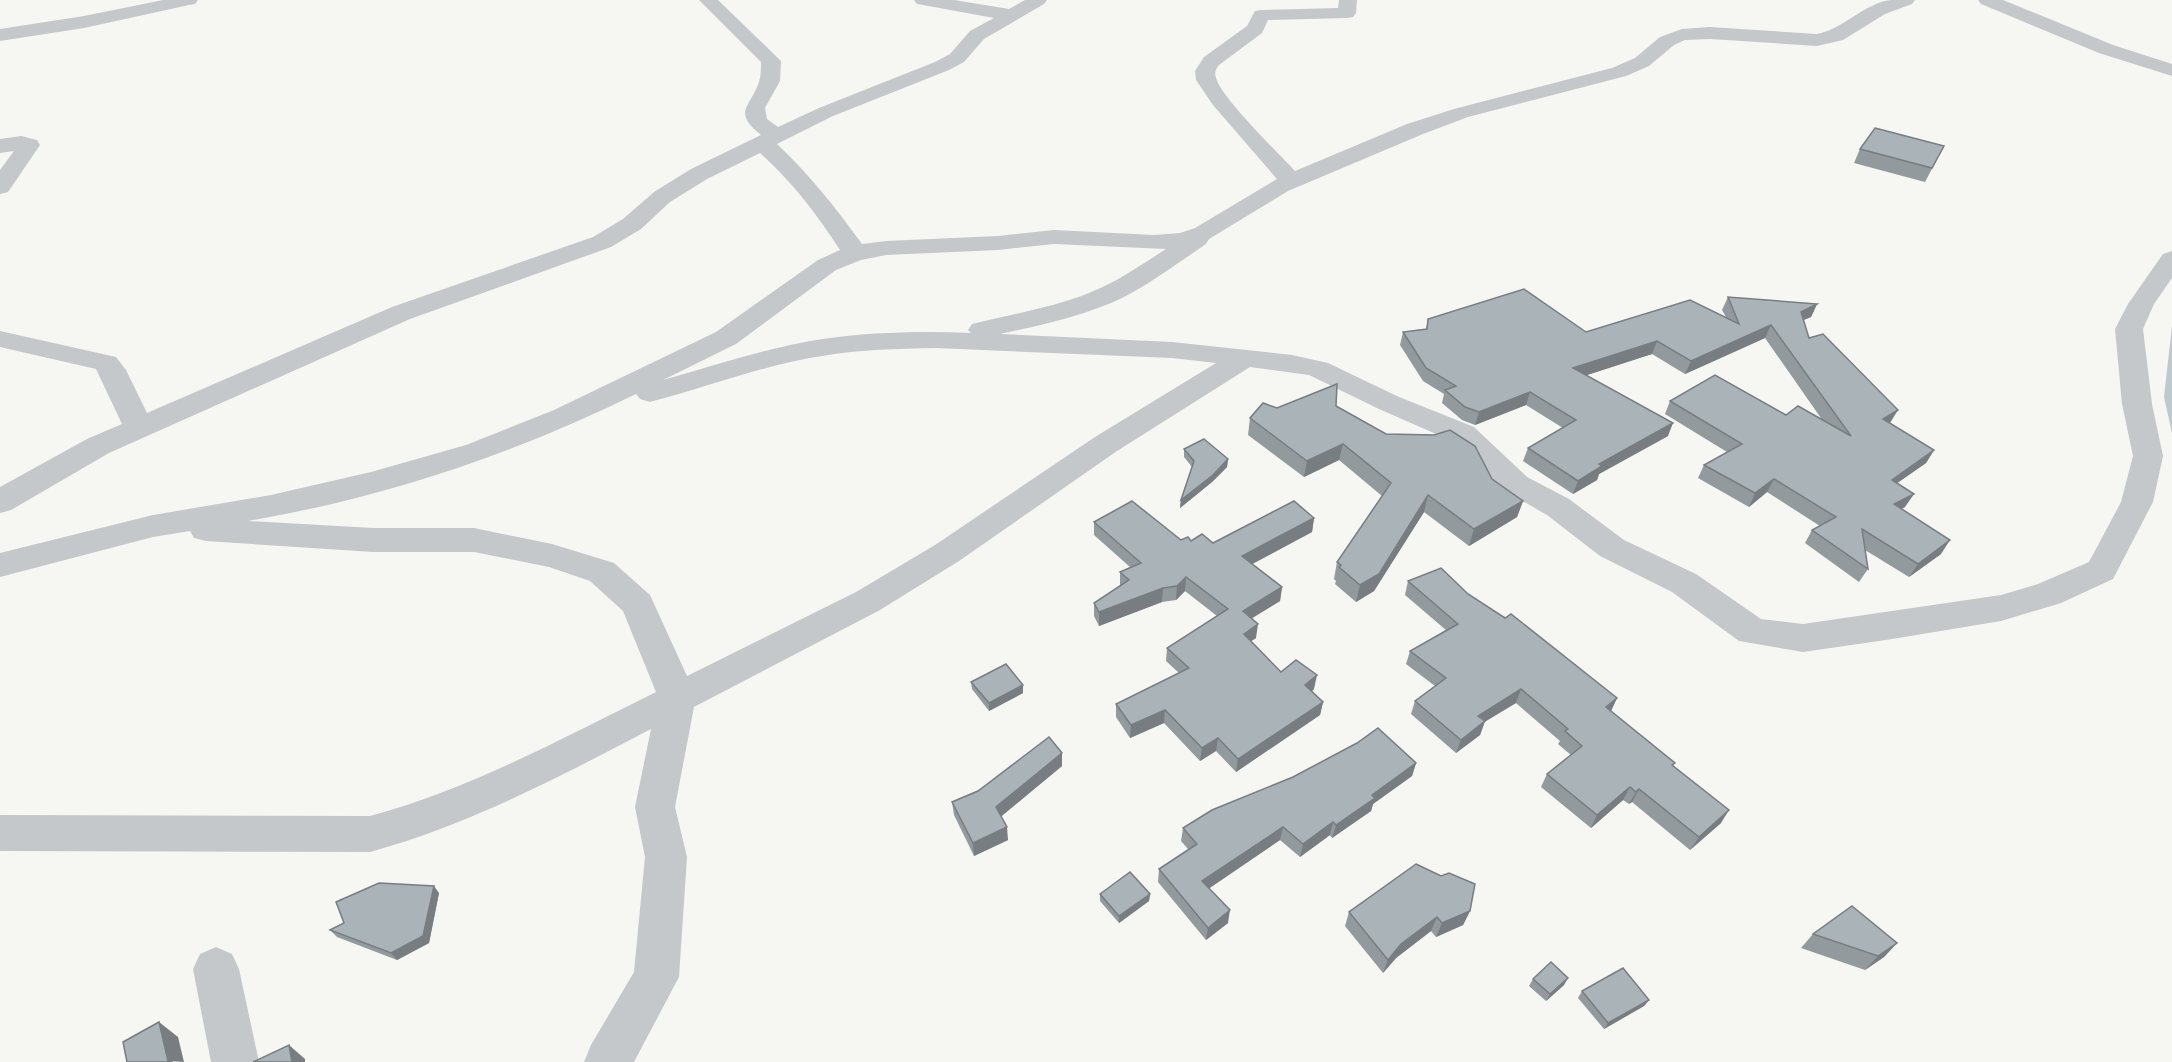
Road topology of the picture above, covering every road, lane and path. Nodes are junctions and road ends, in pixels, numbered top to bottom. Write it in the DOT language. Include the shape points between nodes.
graph roads {
  1 [pos="189,0"];
  2 [pos="708,0"];
  3 [pos="923,0"];
  4 [pos="1038,0"];
  5 [pos="1348,0"];
  6 [pos="1906,0"];
  7 [pos="1987,0"];
  8 [pos="158,4"];
  9 [pos="1010,15"];
  10 [pos="0,35"];
  11 [pos="2172,70"];
  12 [pos="768,139"];
  13 [pos="0,146"];
  14 [pos="1290,181"];
  15 [pos="0,187"];
  16 [pos="1204,233"];
  17 [pos="855,254"];
  18 [pos="2172,259"];
  19 [pos="0,339"];
  20 [pos="936,340"];
  21 [pos="1246,357"];
  22 [pos="565,417"];
  23 [pos="139,428"];
  24 [pos="0,502"];
  25 [pos="153,526"];
  26 [pos="0,565"];
  27 [pos="677,698"];
  28 [pos="0,833"];
  29 [pos="216,969"];
  30 [pos="235,1062"];
  31 [pos="608,1062"];
  1 -- 8 [label="street"];
  2 -- 12 [label="street" via="771,61 770,81 755,108 755,116"];
  3 -- 9 [label="street"];
  4 -- 9 [label="street"];
  5 -- 14 [label="street" via="1349,9 1343,14 1261,15 1255,29 1211,61 1205,71 1206,80 1220,101"];
  6 -- 14 [label="street" via="1879,10 1836,36 1817,40 1710,33 1682,35 1620,72 1461,113"];
  7 -- 11 [label="street" via="2106,49"];
  8 -- 10 [label="street"];
  9 -- 12 [label="street" via="977,35 957,58 942,66"];
  12 -- 17 [label="street" via="815,196"];
  12 -- 23 [label="street" via="677,186 632,224 602,242 401,313"];
  13 -- 15 [label="street" via="30,146"];
  14 -- 16 [label="street"];
  16 -- 17 [label="street" via="1154,242 1054,237 886,248"];
  16 -- 20 [label="street" via="1113,291 1049,314"];
  17 -- 22 [label="street" via="827,265 726,338"];
  18 -- 21 [label="street" via="2141,304 2129,330 2137,404 2148,456 2137,502 2101,570 2049,594 2001,608 1803,638 1752,631 1684,583 1612,548 1558,507 1516,484 1463,434 1318,369"];
  19 -- 23 [label="street" via="106,363"];
  20 -- 21 [label="street"];
  20 -- 22 [label="street" via="823,347 774,357"];
  21 -- 27 [label="street" via="868,601"];
  22 -- 25 [label="street" via="477,452 373,483 271,506"];
  23 -- 24 [label="street" via="98,446"];
  25 -- 26 [label="street"];
  25 -- 27 [label="street" via="373,540 474,540 552,556 602,572 638,604"];
  27 -- 28 [label="street" via="548,764 411,823 370,834"];
  27 -- 31 [label="street" via="655,807 666,857 656,977"];
  29 -- 30 [label="street"];
}
